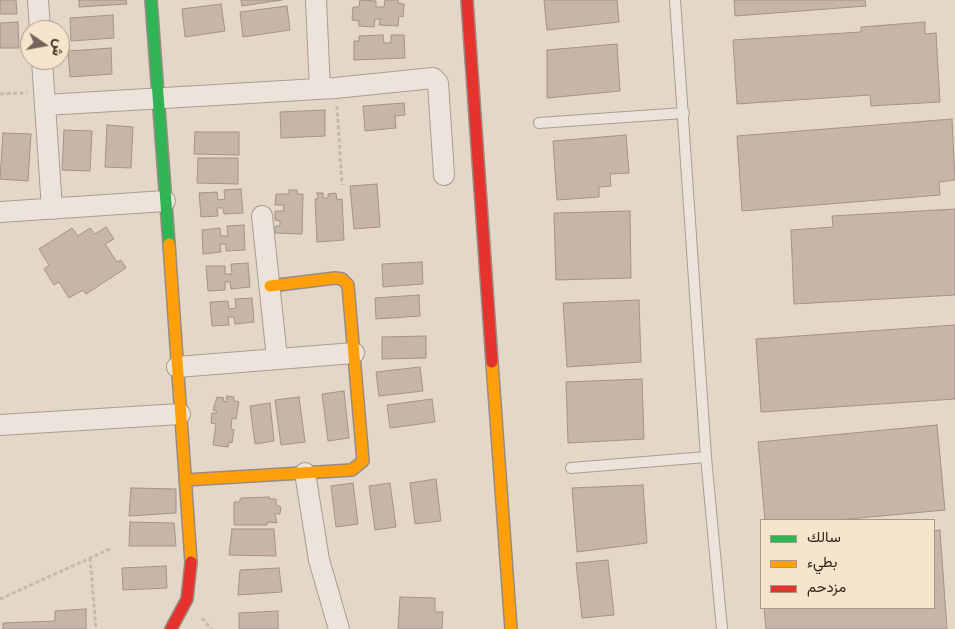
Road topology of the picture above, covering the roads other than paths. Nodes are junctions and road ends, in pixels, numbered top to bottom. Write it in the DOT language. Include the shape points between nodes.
graph roads {
  1 [pos="38,0"];
  2 [pos="152,0"];
  3 [pos="316,0"];
  4 [pos="467,0"];
  5 [pos="675,0"];
  6 [pos="39,20"];
  7 [pos="43,70"];
  8 [pos="328,88"];
  9 [pos="158,98"];
  10 [pos="44,99"];
  11 [pos="684,113"];
  12 [pos="539,123"];
  13 [pos="444,175"];
  14 [pos="165,201"];
  15 [pos="52,209"];
  16 [pos="0,212"];
  17 [pos="262,216"];
  18 [pos="270,286"];
  19 [pos="354,353"];
  20 [pos="277,358"];
  21 [pos="177,367"];
  22 [pos="180,414"];
  23 [pos="0,425"];
  24 [pos="706,457"];
  25 [pos="571,468"];
  26 [pos="305,473"];
  27 [pos="185,480"];
  28 [pos="171,629"];
  29 [pos="338,629"];
  30 [pos="511,629"];
  31 [pos="722,629"];
  1 -- 6 [label="street"];
  2 -- 9 [label="street"];
  3 -- 8 [label="street"];
  4 -- 30 [label="street"];
  5 -- 11 [label="lane"];
  7 -- 10 [label="street"];
  8 -- 9 [label="street"];
  8 -- 13 [label="street" via="433,78 438,83"];
  9 -- 10 [label="street"];
  9 -- 14 [label="street"];
  10 -- 15 [label="street"];
  11 -- 12 [label="lane"];
  11 -- 24 [label="lane"];
  14 -- 15 [label="street"];
  14 -- 21 [label="street"];
  15 -- 16 [label="street"];
  17 -- 18 [label="street"];
  18 -- 19 [label="street" via="342,279 348,285"];
  18 -- 20 [label="street"];
  19 -- 20 [label="street"];
  19 -- 26 [label="street" via="363,461 352,470"];
  20 -- 21 [label="street"];
  21 -- 22 [label="street"];
  22 -- 23 [label="street"];
  22 -- 27 [label="street"];
  24 -- 25 [label="lane"];
  24 -- 31 [label="lane"];
  26 -- 27 [label="street"];
  26 -- 29 [label="street" via="319,560"];
  27 -- 28 [label="street" via="191,575 186,599"];
}
